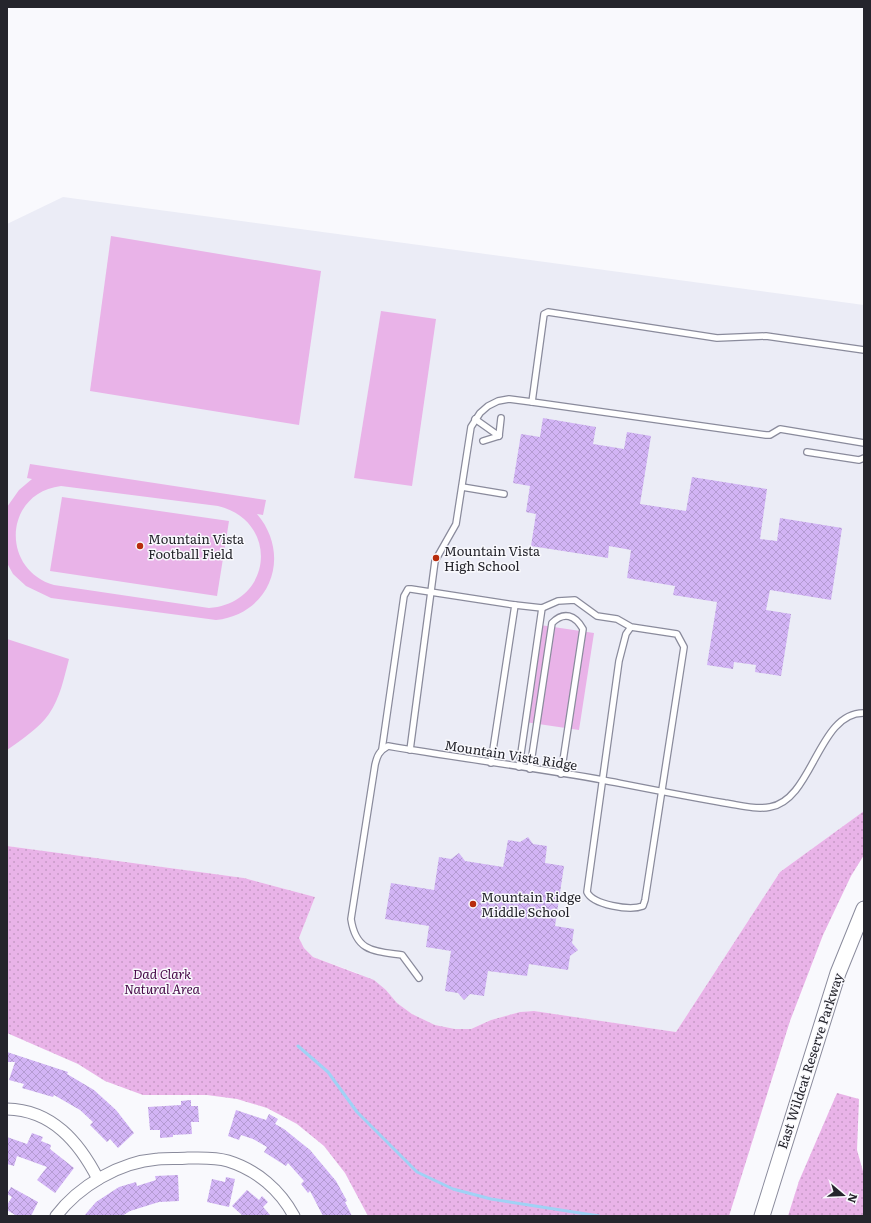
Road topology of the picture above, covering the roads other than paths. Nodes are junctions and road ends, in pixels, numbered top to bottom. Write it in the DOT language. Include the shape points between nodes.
graph roads {
  1 [pos="864,350"];
  2 [pos="532,402"];
  3 [pos="501,418"];
  4 [pos="475,419"];
  5 [pos="499,436"];
  6 [pos="483,441"];
  7 [pos="864,443"];
  8 [pos="807,452"];
  9 [pos="864,458"];
  10 [pos="462,487"];
  11 [pos="504,494"];
  12 [pos="430,592"];
  13 [pos="515,605"];
  14 [pos="542,608"];
  15 [pos="631,627"];
  16 [pos="864,713"];
  17 [pos="382,749"];
  18 [pos="410,750"];
  19 [pos="491,762"];
  20 [pos="519,767"];
  21 [pos="530,769"];
  22 [pos="561,774"];
  23 [pos="603,780"];
  24 [pos="662,792"];
  25 [pos="864,908"];
  26 [pos="419,978"];
  27 [pos="7,1109"];
  28 [pos="98,1179"];
  29 [pos="56,1216"];
  30 [pos="294,1216"];
  31 [pos="762,1216"];
  1 -- 2 [label="lane" via="766,336 717,338 548,312 544,314"];
  2 -- 4 [label="lane" via="509,399 498,401 488,406"];
  2 -- 7 [label="lane" via="766,435 780,429"];
  3 -- 5 [label="lane"];
  4 -- 5 [label="lane"];
  4 -- 10 [label="lane" via="471,427"];
  5 -- 6 [label="lane"];
  8 -- 9 [label="lane" via="859,460"];
  10 -- 11 [label="lane"];
  10 -- 12 [label="lane" via="456,524 435,561"];
  12 -- 13 [label="lane"];
  12 -- 17 [label="lane" via="411,588 404,596"];
  12 -- 18 [label="lane"];
  13 -- 14 [label="lane"];
  13 -- 19 [label="lane"];
  14 -- 15 [label="lane" via="558,601 575,600 597,616 617,619"];
  14 -- 20 [label="lane"];
  15 -- 23 [label="lane" via="626,634 619,661"];
  15 -- 24 [label="lane" via="677,634 684,647"];
  16 -- 24 [label="lane, Mountain Vista Ridge" via="851,716 836,727 821,746 811,767 794,792 783,802 770,807 754,807"];
  17 -- 18 [label="lane, Mountain Vista Ridge" via="388,746"];
  17 -- 26 [label="lane" via="374,765 351,919 352,927 354,935 364,947 402,955"];
  18 -- 19 [label="lane, Mountain Vista Ridge"];
  19 -- 20 [label="lane, Mountain Vista Ridge"];
  20 -- 21 [label="lane, Mountain Vista Ridge"];
  21 -- 22 [label="lane, Mountain Vista Ridge"];
  21 -- 22 [label="lane" via="552,623 558,617 568,615 578,620 583,628"];
  22 -- 23 [label="lane, Mountain Vista Ridge"];
  23 -- 24 [label="lane, Mountain Vista Ridge"];
  23 -- 24 [label="lane" via="587,892 589,897 597,902 636,909 643,906"];
  25 -- 31 [label="main road, East Wildcat Reserve Parkway" via="838,973"];
  27 -- 28 [label="street" via="36,1114 56,1125 81,1149"];
  28 -- 29 [label="street" via="79,1193"];
  28 -- 30 [label="street" via="122,1168 156,1159 221,1160 245,1168 265,1181 286,1202"];
}
